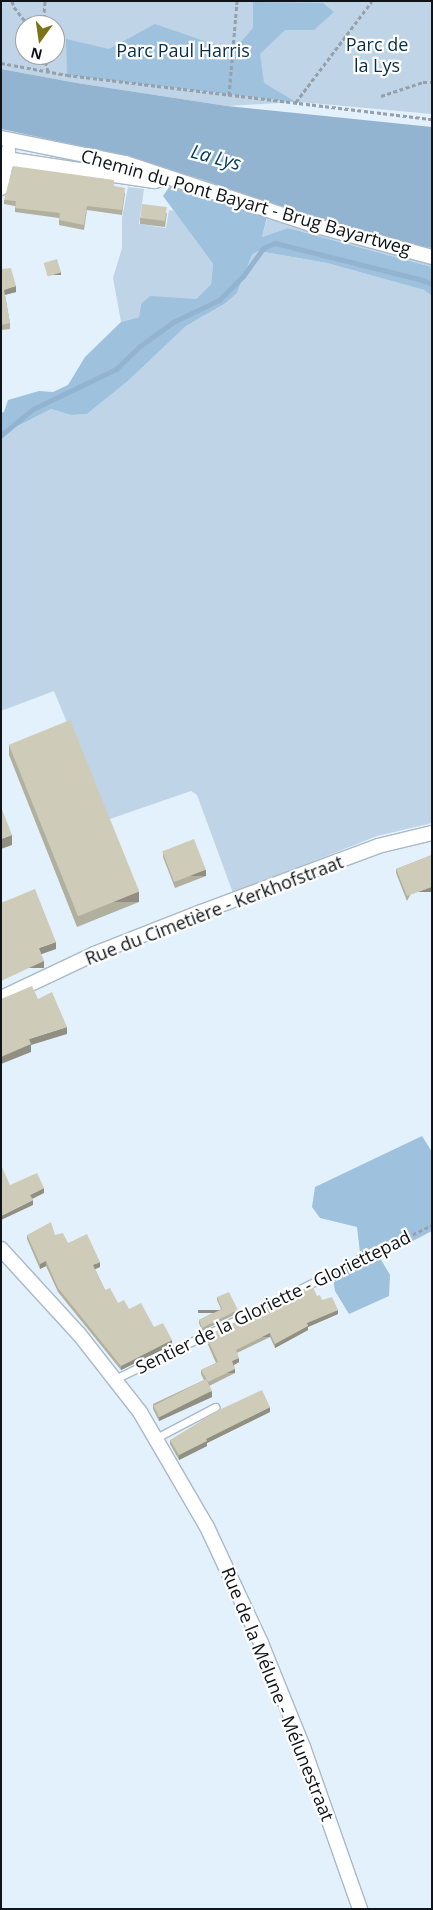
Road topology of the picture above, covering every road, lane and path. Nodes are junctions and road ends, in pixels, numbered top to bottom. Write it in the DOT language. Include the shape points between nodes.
graph roads {
  1 [pos="12,1"];
  2 [pos="45,1"];
  3 [pos="238,1"];
  4 [pos="365,1"];
  5 [pos="372,2"];
  6 [pos="20,15"];
  7 [pos="44,15"];
  8 [pos="1,63"];
  9 [pos="46,65"];
  10 [pos="48,72"];
  11 [pos="432,82"];
  12 [pos="229,95"];
  13 [pos="381,96"];
  14 [pos="296,102"];
  15 [pos="432,119"];
  16 [pos="6,139"];
  17 [pos="6,159"];
  18 [pos="171,177"];
  19 [pos="1,188"];
  20 [pos="431,256"];
  21 [pos="432,833"];
  22 [pos="1,998"];
  23 [pos="432,1225"];
  24 [pos="1,1249"];
  25 [pos="316,1281"];
  26 [pos="115,1379"];
  27 [pos="216,1407"];
  28 [pos="156,1438"];
  29 [pos="360,1909"];
  1 -- 6 [label="path"];
  2 -- 7 [label="path"];
  3 -- 12 [label="path"];
  4 -- 5 [label="path"];
  5 -- 14 [label="path"];
  8 -- 10 [label="path"];
  9 -- 10 [label="path"];
  10 -- 12 [label="path"];
  11 -- 13 [label="path"];
  12 -- 14 [label="path"];
  14 -- 15 [label="path"];
  16 -- 17 [label="street"];
  16 -- 18 [label="street, Chemin du Pont Bayart - Brug Bayartweg" via="125,163"];
  17 -- 18 [label="street" via="154,181"];
  17 -- 19 [label="street"];
  18 -- 20 [label="street, Chemin du Pont Bayart - Brug Bayartweg" via="317,226"];
  21 -- 22 [label="street, Rue du Cimetière - Kerkhofstraat" via="378,846 201,912 94,954"];
  23 -- 25 [label="path, Sentier de la Gloriette - Gloriettepad"];
  24 -- 26 [label="street, Rue de la Mélune - Mélunestraat" via="79,1334"];
  25 -- 26 [label="lane, Sentier de la Gloriette - Gloriettepad"];
  26 -- 28 [label="street, Rue de la Mélune - Mélunestraat"];
  27 -- 28 [label="lane"];
  28 -- 29 [label="street, Rue de la Mélune - Mélunestraat" via="207,1527 261,1643 303,1747"];
}
